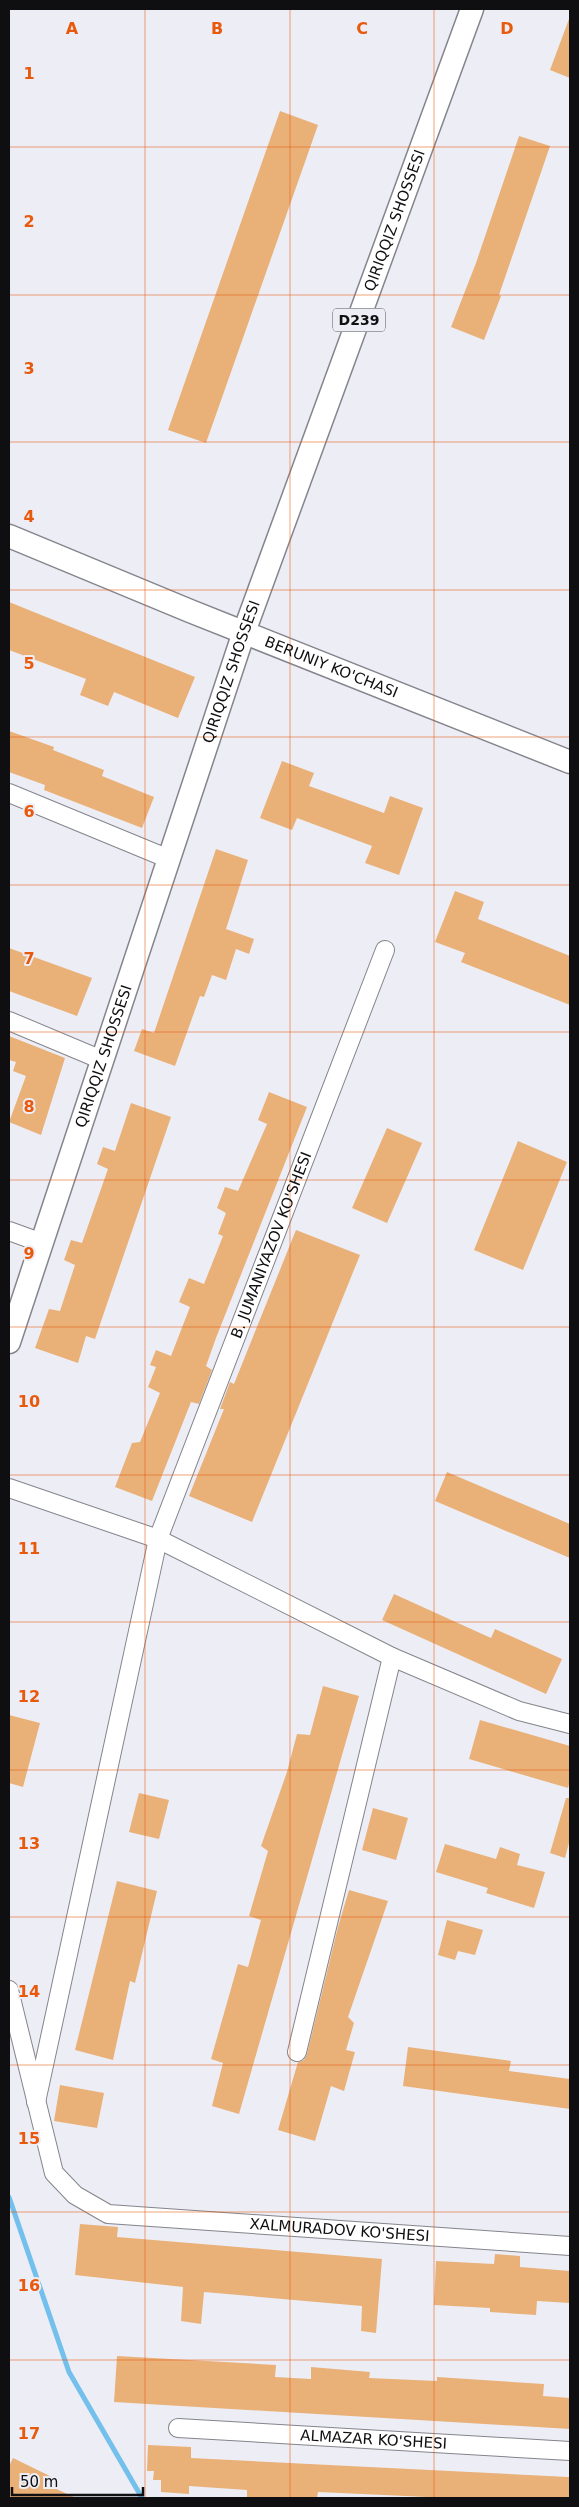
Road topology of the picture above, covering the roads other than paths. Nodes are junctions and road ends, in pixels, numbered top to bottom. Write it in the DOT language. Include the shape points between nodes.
graph roads {
  1 [pos="472,9"];
  2 [pos="9,536"];
  3 [pos="244,632"];
  4 [pos="570,762"];
  5 [pos="9,793"];
  6 [pos="169,859"];
  7 [pos="385,950"];
  8 [pos="9,1021"];
  9 [pos="102,1060"];
  10 [pos="9,1231"];
  11 [pos="42,1243"];
  12 [pos="9,1342"];
  13 [pos="9,1488"];
  14 [pos="158,1539"];
  15 [pos="392,1657"];
  16 [pos="570,1724"];
  17 [pos="9,1990"];
  18 [pos="297,2052"];
  19 [pos="36,2102"];
  20 [pos="570,2246"];
  21 [pos="178,2428"];
  22 [pos="570,2451"];
  1 -- 3 [label="main road, QIRIQQIZ SHOSSESI / D239"];
  2 -- 3 [label="main road, BERUNIY KO'CHASI"];
  3 -- 4 [label="main road, BERUNIY KO'CHASI"];
  3 -- 6 [label="main road, QIRIQQIZ SHOSSESI"];
  5 -- 6 [label="street"];
  6 -- 9 [label="main road, QIRIQQIZ SHOSSESI"];
  7 -- 14 [label="street, B. JUMANIYAZOV KO'SHESI"];
  8 -- 9 [label="street"];
  9 -- 11 [label="main road, QIRIQQIZ SHOSSESI"];
  10 -- 11 [label="street"];
  11 -- 12 [label="main road, QIRIQQIZ SHOSSESI"];
  13 -- 14 [label="street"];
  14 -- 15 [label="street"];
  14 -- 19 [label="street, B. JUMANIYAZOV KO'SHESI"];
  15 -- 16 [label="street" via="519,1711"];
  15 -- 18 [label="street"];
  17 -- 19 [label="street"];
  19 -- 20 [label="street, XALMURADOV KO'SHESI" via="54,2173 75,2195 108,2214"];
  21 -- 22 [label="street, ALMAZAR KO'SHESI"];
}
